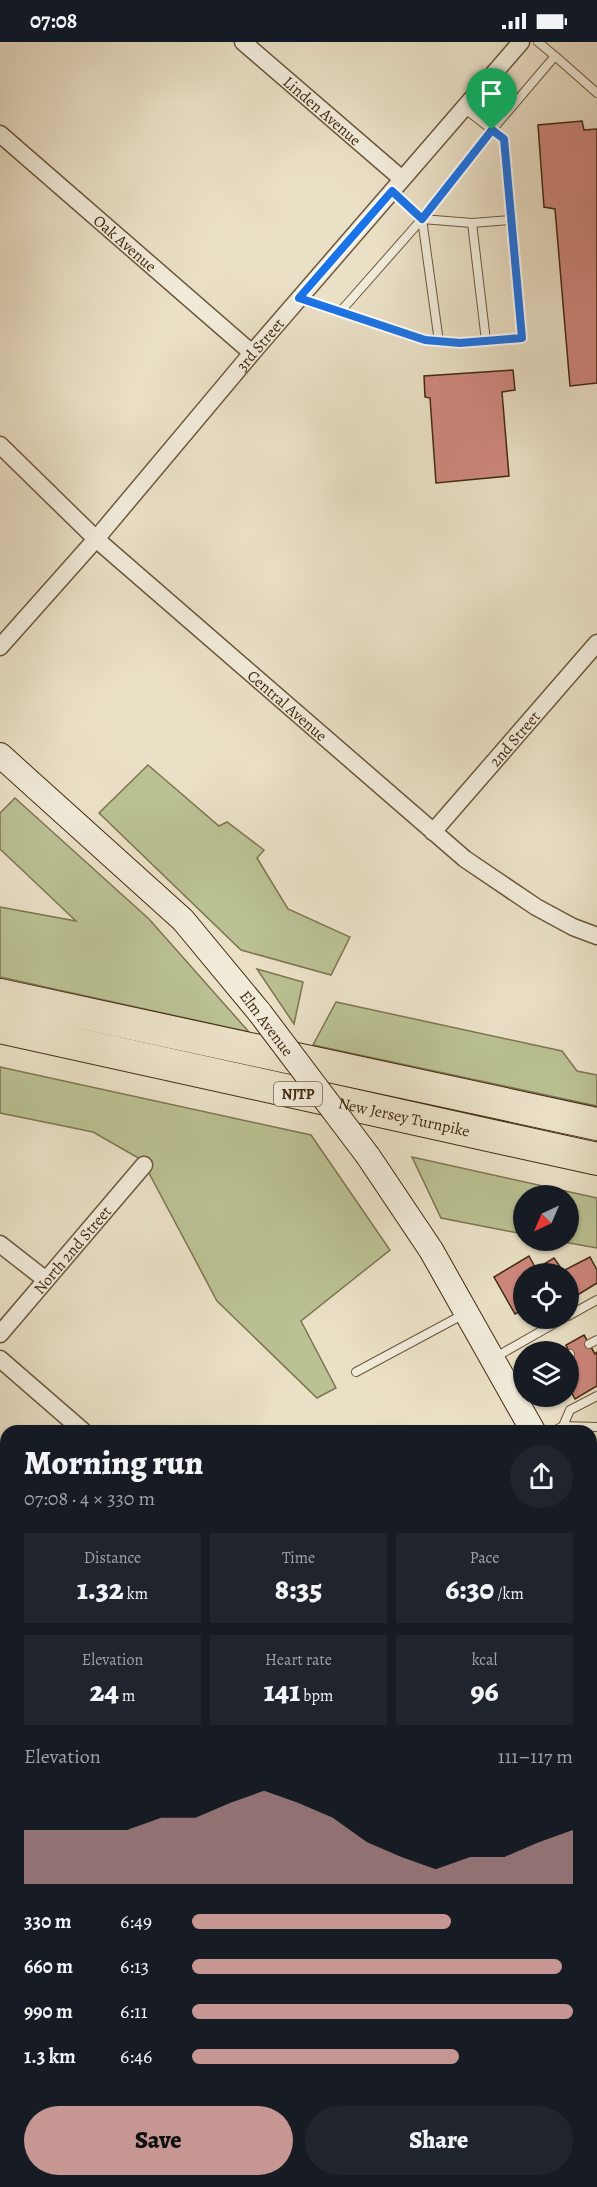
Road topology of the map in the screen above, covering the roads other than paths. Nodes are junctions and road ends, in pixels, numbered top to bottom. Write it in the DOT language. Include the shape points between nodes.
graph roads {
  1 [pos="243,42"];
  2 [pos="521,42"];
  3 [pos="537,42"];
  4 [pos="555,56"];
  5 [pos="597,93"];
  6 [pos="464,108"];
  7 [pos="492,130"];
  8 [pos="0,134"];
  9 [pos="397,185"];
  10 [pos="422,219"];
  11 [pos="511,220"];
  12 [pos="472,223"];
  13 [pos="299,298"];
  14 [pos="340,312"];
  15 [pos="486,341"];
  16 [pos="439,342"];
  17 [pos="252,352"];
  18 [pos="0,445"];
  19 [pos="96,539"];
  20 [pos="597,643"];
  21 [pos="0,646"];
  22 [pos="0,755"];
  23 [pos="433,832"];
  24 [pos="597,936"];
  25 [pos="0,994"];
  26 [pos="0,1028"];
  27 [pos="597,1124"];
  28 [pos="597,1159"];
  29 [pos="144,1165"];
  30 [pos="0,1244"];
  31 [pos="46,1280"];
  32 [pos="597,1300"];
  33 [pos="579,1310"];
  34 [pos="466,1312"];
  35 [pos="545,1329"];
  36 [pos="0,1334"];
  37 [pos="0,1359"];
  38 [pos="492,1359"];
  39 [pos="356,1372"];
  40 [pos="597,1396"];
  41 [pos="76,1425"];
  42 [pos="529,1425"];
  43 [pos="563,1425"];
  1 -- 9 [label="street, Linden Avenue"];
  2 -- 6 [label="street, 3rd Street"];
  3 -- 4 [label="lane"];
  4 -- 5 [label="lane"];
  4 -- 7 [label="lane"];
  6 -- 7 [label="lane"];
  6 -- 9 [label="street, 3rd Street"];
  7 -- 10 [label="lane"];
  7 -- 11 [label="lane" via="504,139"];
  8 -- 17 [label="street, Oak Avenue"];
  9 -- 10 [label="lane"];
  9 -- 13 [label="street, 3rd Street"];
  10 -- 12 [label="lane"];
  10 -- 14 [label="lane"];
  10 -- 16 [label="lane"];
  11 -- 12 [label="lane"];
  11 -- 15 [label="lane" via="522,338"];
  12 -- 15 [label="lane"];
  13 -- 14 [label="lane"];
  13 -- 17 [label="street, 3rd Street"];
  14 -- 16 [label="lane"];
  15 -- 16 [label="lane"];
  17 -- 19 [label="street, 3rd Street"];
  18 -- 19 [label="street, Central Avenue"];
  19 -- 21 [label="street, 3rd Street"];
  19 -- 23 [label="street, Central Avenue"];
  20 -- 23 [label="street, 2nd Street"];
  22 -- 34 [label="main road, Elm Avenue, bridge" via="183,920 260,1013 368,1156 410,1215"];
  23 -- 24 [label="street, Central Avenue" via="507,889"];
  25 -- 27 [label="highway, New Jersey Turnpike / NJTP"];
  26 -- 28 [label="highway, New Jersey Turnpike / NJTP"];
  29 -- 31 [label="street, North 2nd Street"];
  30 -- 31 [label="street"];
  31 -- 36 [label="street, North 2nd Street"];
  32 -- 33 [label="lane"];
  34 -- 38 [label="main road, Elm Avenue"];
  34 -- 39 [label="lane"];
  35 -- 38 [label="lane"];
  37 -- 41 [label="street"];
  38 -- 42 [label="main road, Elm Avenue" via="512,1386"];
  40 -- 43 [label="lane" via="570,1410"];
}
